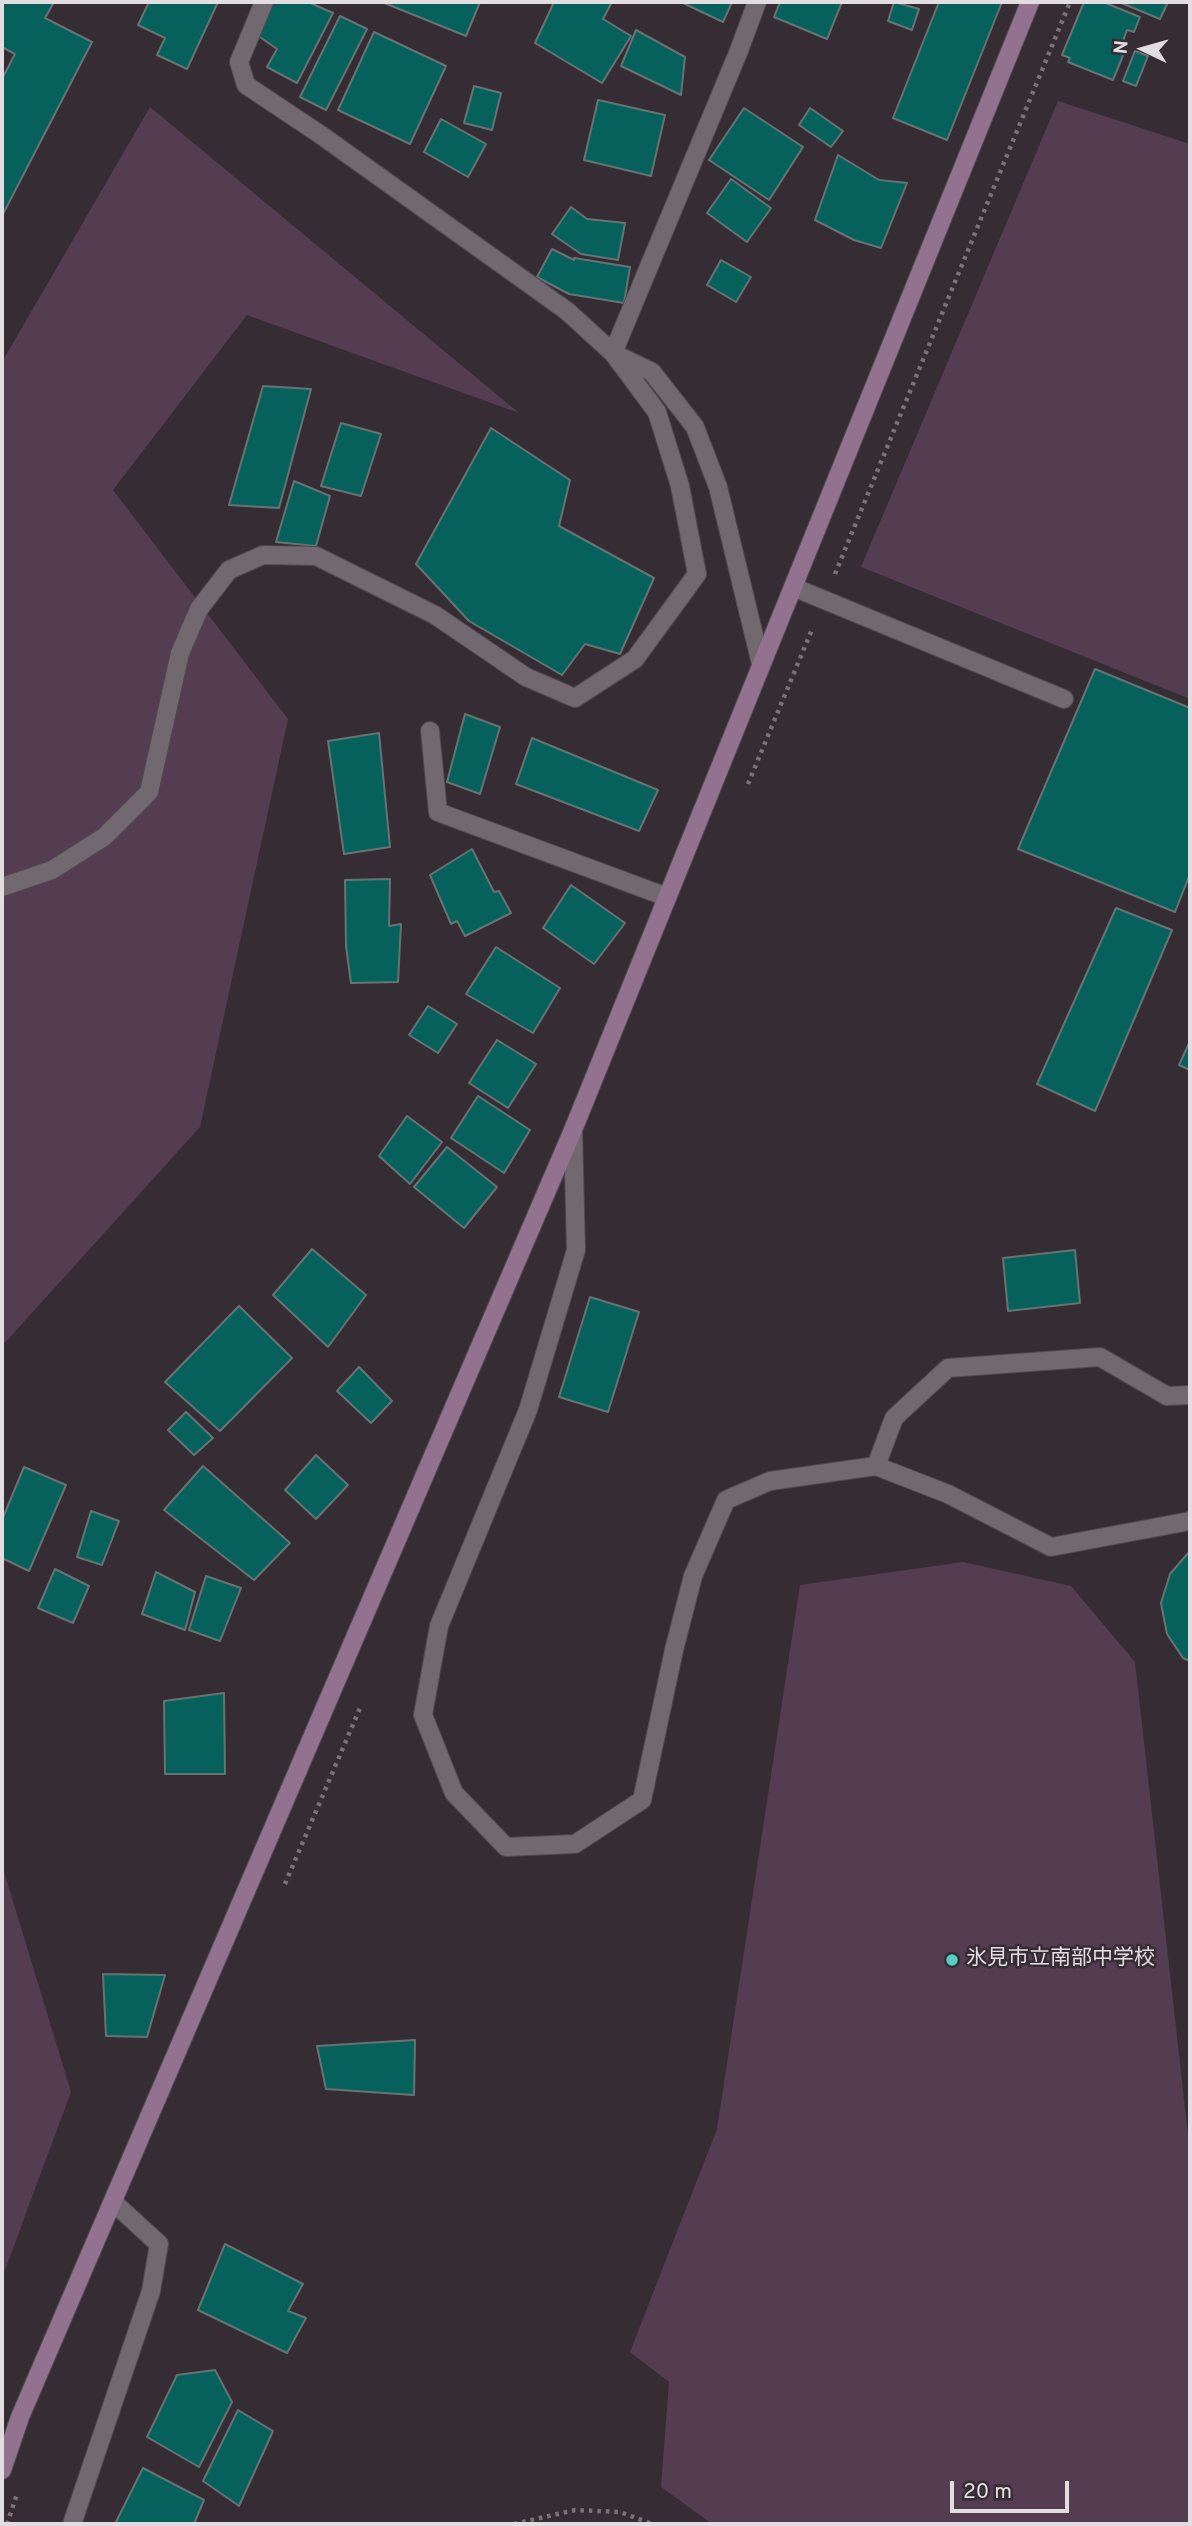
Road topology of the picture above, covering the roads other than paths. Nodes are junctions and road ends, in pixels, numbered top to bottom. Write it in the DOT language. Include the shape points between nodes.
graph roads {
  1 [pos="264,2"];
  2 [pos="757,2"];
  3 [pos="1030,2"];
  4 [pos="613,354"];
  5 [pos="793,587"];
  6 [pos="761,664"];
  7 [pos="1064,699"];
  8 [pos="430,732"];
  9 [pos="2,887"];
  10 [pos="667,897"];
  11 [pos="573,1130"];
  12 [pos="1190,1395"];
  13 [pos="876,1466"];
  14 [pos="1190,1521"];
  15 [pos="113,2202"];
  16 [pos="2,2470"];
  17 [pos="72,2524"];
  1 -- 4 [label="street" via="239,62 246,85 567,312"];
  2 -- 4 [label="street"];
  3 -- 5 [label="street"];
  4 -- 6 [label="street" via="652,372 695,427 718,487"];
  4 -- 9 [label="street" via="657,412 680,486 697,574 635,659 575,698 526,677 435,615 316,556 263,555 229,570 199,609 180,653 149,792 104,837 52,870"];
  5 -- 6 [label="street"];
  5 -- 7 [label="street"];
  6 -- 10 [label="street"];
  8 -- 10 [label="street" via="438,812"];
  10 -- 11 [label="street"];
  11 -- 13 [label="street" via="576,1250 528,1410 439,1626 434,1651 423,1715 454,1793 506,1847 575,1843 642,1800 693,1576 726,1500 770,1481"];
  11 -- 15 [label="street"];
  12 -- 13 [label="street" via="1167,1396 1100,1357 947,1368 894,1418"];
  13 -- 14 [label="street" via="948,1494 1051,1547"];
  15 -- 16 [label="street" via="20,2417"];
  15 -- 17 [label="street" via="159,2244 151,2291"];
}
